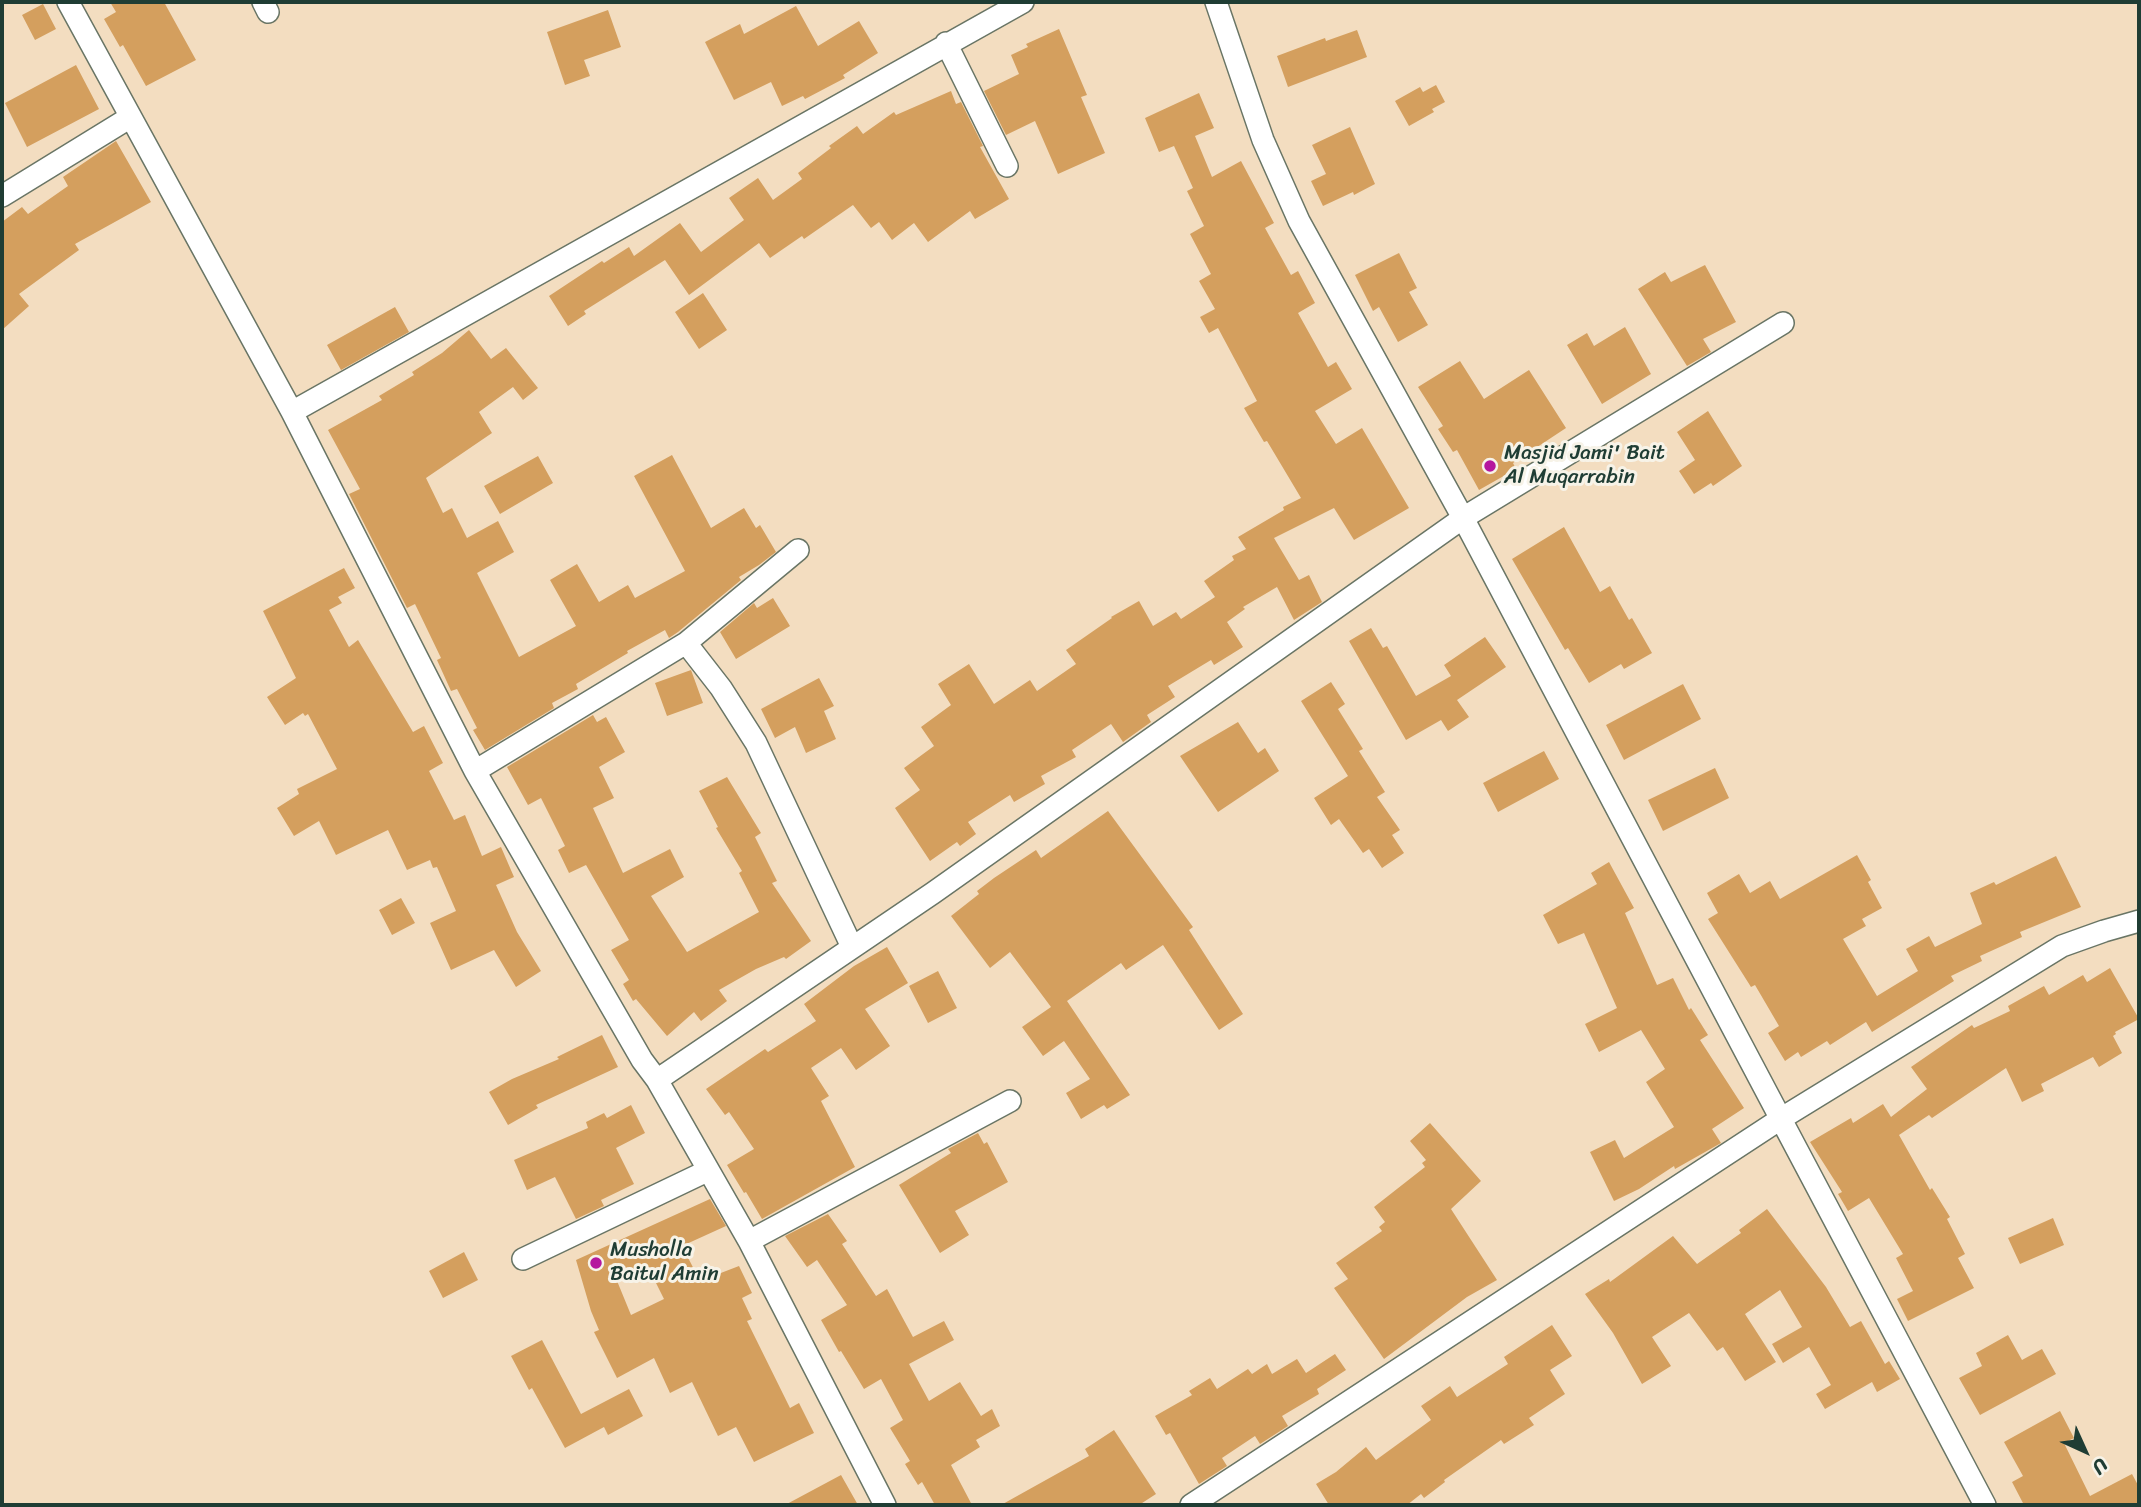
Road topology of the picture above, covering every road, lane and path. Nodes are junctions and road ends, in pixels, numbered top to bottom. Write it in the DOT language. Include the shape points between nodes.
graph roads {
  1 [pos="68,2"];
  2 [pos="1023,2"];
  3 [pos="1216,2"];
  4 [pos="946,43"];
  5 [pos="129,118"];
  6 [pos="1007,166"];
  7 [pos="2,196"];
  8 [pos="1783,323"];
  9 [pos="292,412"];
  10 [pos="1463,518"];
  11 [pos="798,550"];
  12 [pos="686,643"];
  13 [pos="475,771"];
  14 [pos="2139,921"];
  15 [pos="852,947"];
  16 [pos="657,1080"];
  17 [pos="1010,1101"];
  18 [pos="1782,1118"];
  19 [pos="707,1171"];
  20 [pos="749,1241"];
  21 [pos="523,1259"];
  22 [pos="885,1505"];
  23 [pos="1191,1505"];
  24 [pos="1985,1505"];
  1 -- 5 [label="street"];
  2 -- 4 [label="street"];
  3 -- 10 [label="street" via="1263,140 1299,221"];
  4 -- 6 [label="street"];
  4 -- 9 [label="street"];
  5 -- 7 [label="street"];
  5 -- 9 [label="street"];
  8 -- 10 [label="street"];
  9 -- 13 [label="street"];
  10 -- 15 [label="street"];
  10 -- 18 [label="street"];
  11 -- 12 [label="street"];
  12 -- 13 [label="street"];
  12 -- 15 [label="street" via="756,743"];
  13 -- 16 [label="street"];
  14 -- 18 [label="street" via="2063,946"];
  15 -- 16 [label="street"];
  16 -- 19 [label="street"];
  17 -- 20 [label="street"];
  18 -- 23 [label="street"];
  18 -- 24 [label="street"];
  19 -- 20 [label="street"];
  19 -- 21 [label="street"];
  20 -- 22 [label="street"];
}
